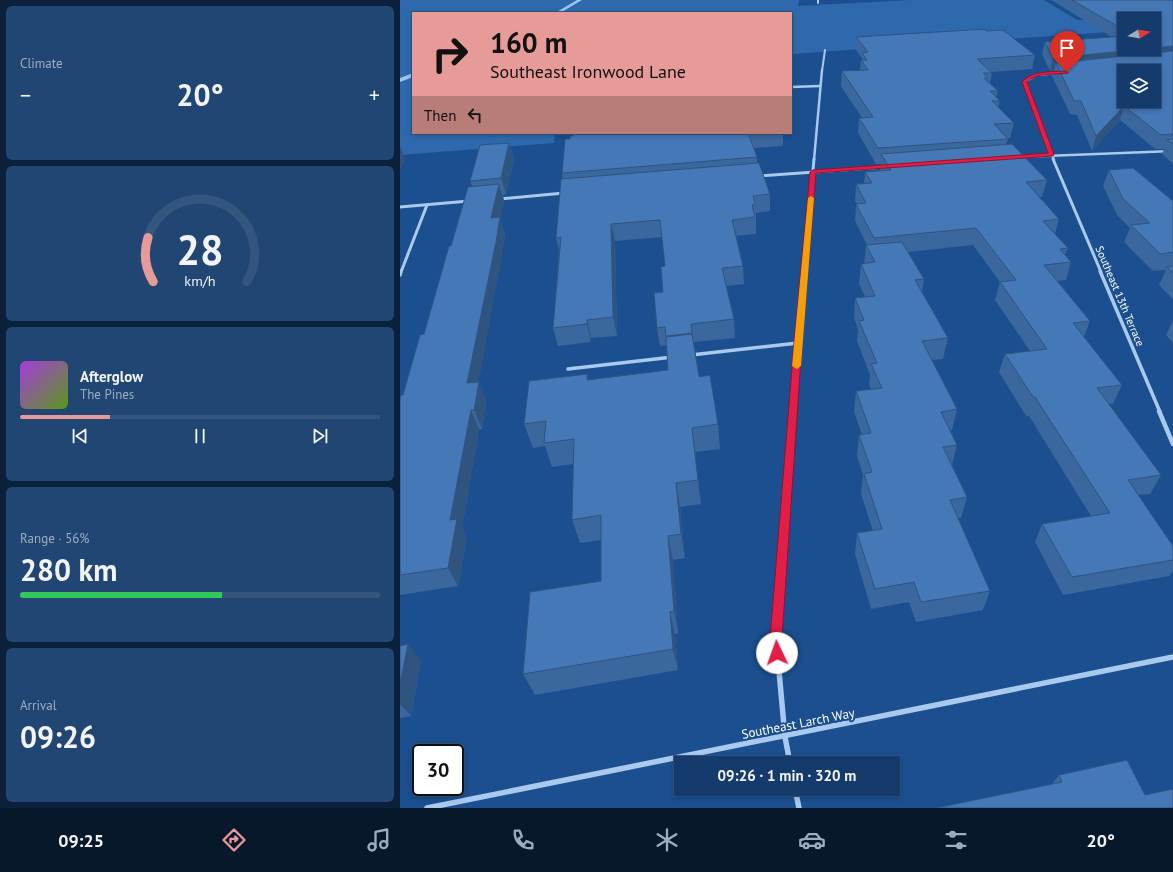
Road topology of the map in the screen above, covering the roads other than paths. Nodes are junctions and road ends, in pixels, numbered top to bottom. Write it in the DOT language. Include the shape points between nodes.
graph roads {
  1 [pos="818,0"];
  2 [pos="818,3"];
  3 [pos="825,50"];
  4 [pos="1059,73"];
  5 [pos="820,86"];
  6 [pos="792,87"];
  7 [pos="1173,151"];
  8 [pos="1051,154"];
  9 [pos="1015,157"];
  10 [pos="892,166"];
  11 [pos="813,172"];
  12 [pos="753,177"];
  13 [pos="570,192"];
  14 [pos="499,199"];
  15 [pos="475,201"];
  16 [pos="427,205"];
  17 [pos="400,207"];
  18 [pos="400,276"];
  19 [pos="798,343"];
  20 [pos="683,356"];
  21 [pos="675,357"];
  22 [pos="568,369"];
  23 [pos="1173,444"];
  24 [pos="1173,657"];
  25 [pos="785,737"];
  26 [pos="789,756"];
  27 [pos="796,796"];
  28 [pos="427,808"];
  29 [pos="799,808"];
  1 -- 2 [label="street"];
  3 -- 5 [label="street"];
  4 -- 8 [label="street, Southeast 13th Terrace" via="1036,75 1029,77 1025,82"];
  5 -- 6 [label="street"];
  5 -- 11 [label="street"];
  7 -- 8 [label="street"];
  8 -- 9 [label="street"];
  8 -- 23 [label="street, Southeast 13th Terrace"];
  10 -- 11 [label="street"];
  11 -- 12 [label="street"];
  11 -- 19 [label="street"];
  13 -- 14 [label="street"];
  15 -- 16 [label="street"];
  16 -- 17 [label="street"];
  16 -- 18 [label="street"];
  19 -- 20 [label="street"];
  19 -- 25 [label="street" via="776,638"];
  21 -- 22 [label="street"];
  24 -- 25 [label="street, Southeast Larch Way"];
  25 -- 26 [label="street"];
  25 -- 28 [label="street, Southeast Larch Way"];
  27 -- 29 [label="street"];
}
